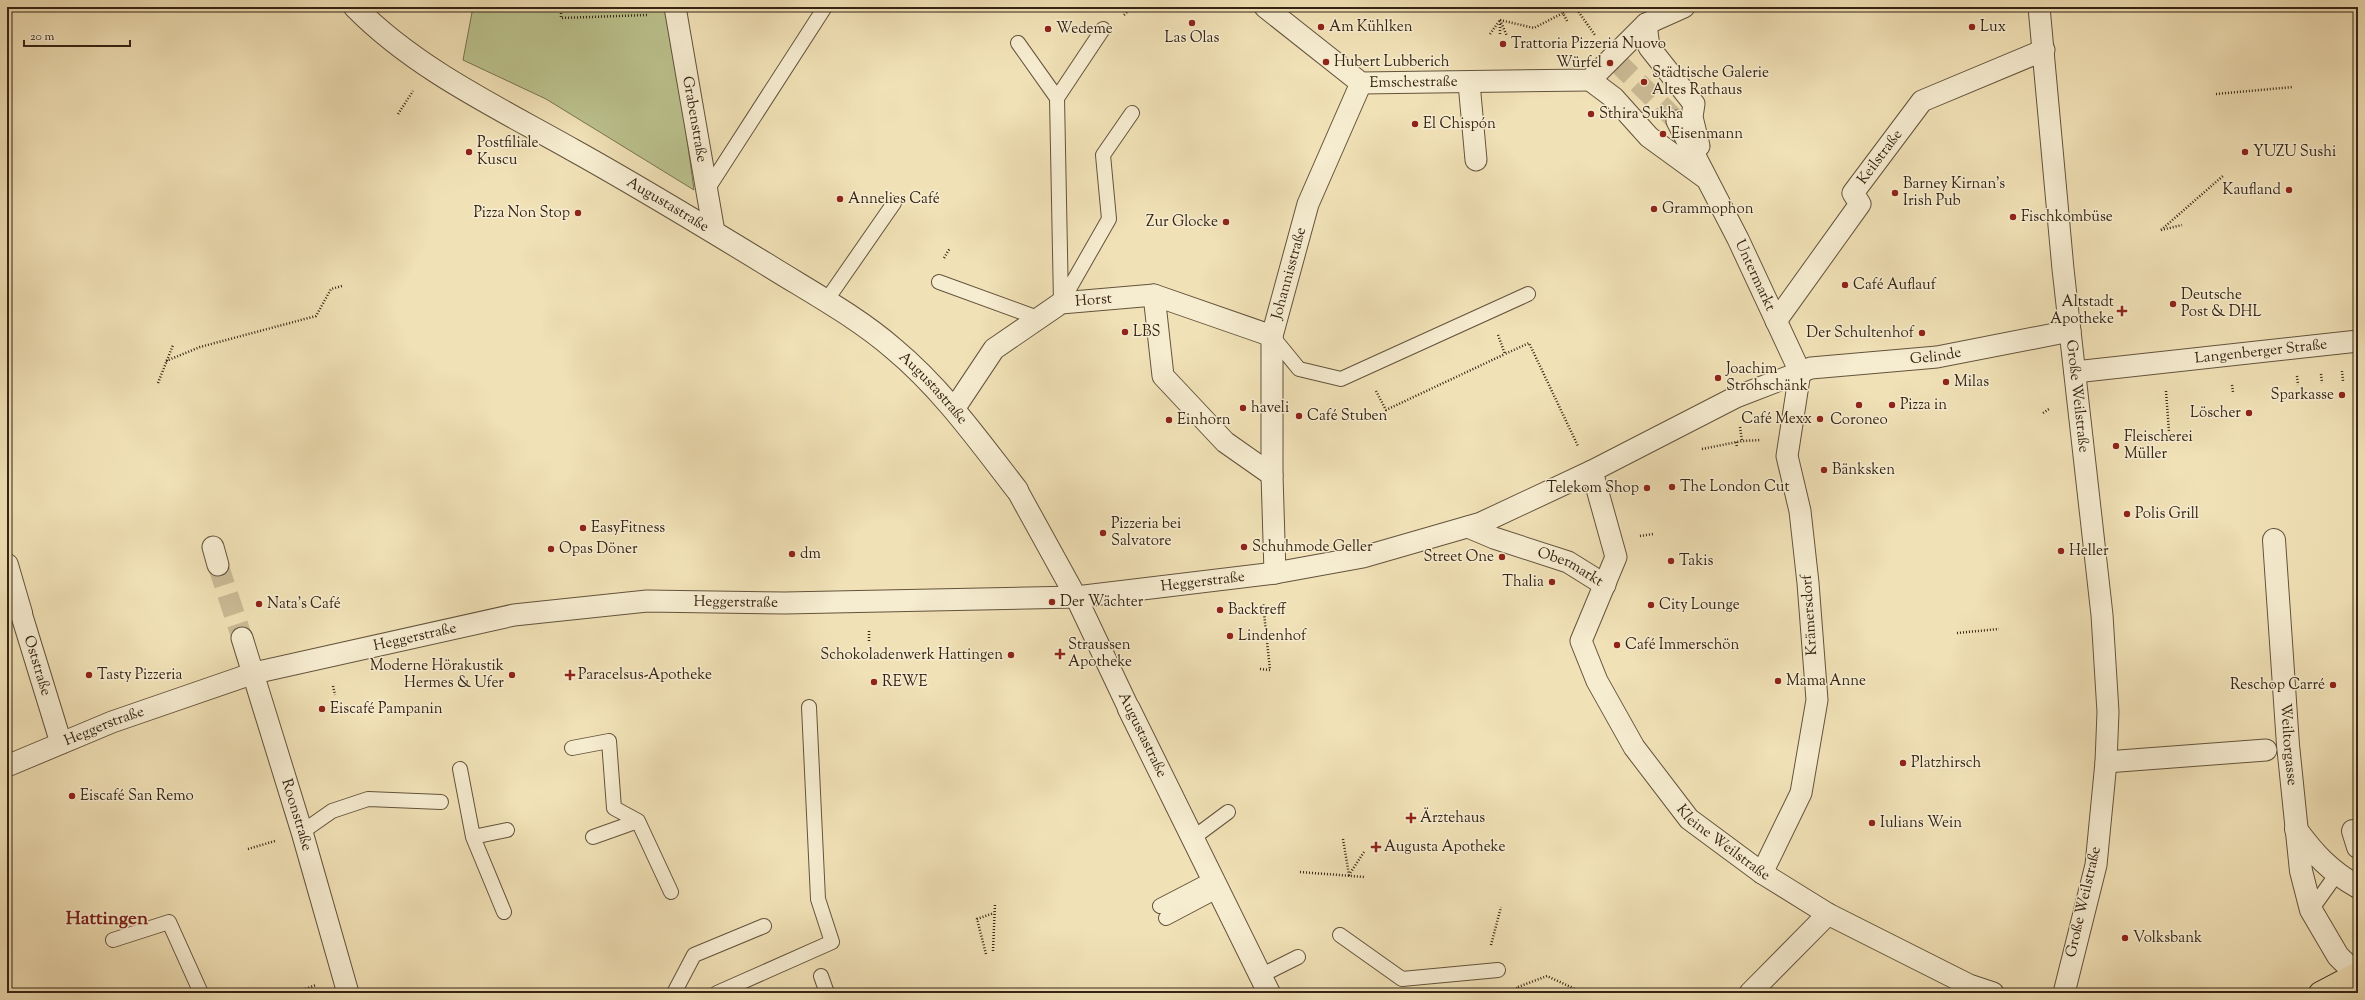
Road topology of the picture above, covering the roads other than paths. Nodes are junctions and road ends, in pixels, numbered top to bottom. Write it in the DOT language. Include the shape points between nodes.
graph roads {
  1 [pos="355,7"];
  2 [pos="825,7"];
  3 [pos="1265,7"];
  4 [pos="1684,7"];
  5 [pos="2039,7"];
  6 [pos="675,11"];
  7 [pos="1646,24"];
  8 [pos="1103,29"];
  9 [pos="1018,43"];
  10 [pos="2044,50"];
  11 [pos="1590,80"];
  12 [pos="1361,83"];
  13 [pos="1469,83"];
  14 [pos="1057,98"];
  15 [pos="1132,113"];
  16 [pos="1677,121"];
  17 [pos="1476,160"];
  18 [pos="1707,180"];
  19 [pos="707,190"];
  20 [pos="894,203"];
  21 [pos="714,232"];
  22 [pos="939,282"];
  23 [pos="1528,294"];
  24 [pos="1154,295"];
  25 [pos="826,301"];
  26 [pos="1061,303"];
  27 [pos="1038,318"];
  28 [pos="1776,321"];
  29 [pos="2070,331"];
  30 [pos="1272,336"];
  31 [pos="2358,341"];
  32 [pos="1800,372"];
  33 [pos="2075,372"];
  34 [pos="954,409"];
  35 [pos="1592,471"];
  36 [pos="1272,476"];
  37 [pos="1017,490"];
  38 [pos="1475,525"];
  39 [pos="2274,540"];
  40 [pos="7,565"];
  41 [pos="1268,574"];
  42 [pos="1605,585"];
  43 [pos="1076,597"];
  44 [pos="21,613"];
  45 [pos="242,638"];
  46 [pos="254,673"];
  47 [pos="809,707"];
  48 [pos="1129,709"];
  49 [pos="61,743"];
  50 [pos="572,748"];
  51 [pos="2266,750"];
  52 [pos="2106,762"];
  53 [pos="7,766"];
  54 [pos="460,769"];
  55 [pos="440,802"];
  56 [pos="1228,812"];
  57 [pos="638,821"];
  58 [pos="2296,828"];
  59 [pos="508,830"];
  60 [pos="302,832"];
  61 [pos="593,836"];
  62 [pos="473,837"];
  63 [pos="1193,838"];
  64 [pos="1762,873"];
  65 [pos="2336,875"];
  66 [pos="1216,884"];
  67 [pos="2358,886"];
  68 [pos="671,892"];
  69 [pos="2311,910"];
  70 [pos="504,912"];
  71 [pos="1163,912"];
  72 [pos="1828,914"];
  73 [pos="764,926"];
  74 [pos="1340,935"];
  75 [pos="113,940"];
  76 [pos="1298,957"];
  77 [pos="1498,970"];
  78 [pos="2358,974"];
  79 [pos="821,976"];
  80 [pos="1264,984"];
  81 [pos="1990,992"];
  82 [pos="201,993"];
  83 [pos="348,993"];
  84 [pos="674,993"];
  85 [pos="717,993"];
  86 [pos="827,993"];
  87 [pos="1750,993"];
  88 [pos="2064,993"];
  89 [pos="2320,993"];
  1 -- 21 [label="street, Augustastraße" via="376,29 451,82"];
  2 -- 19 [label="lane"];
  3 -- 12 [label="street, Emschestraße"];
  4 -- 7 [label="street"];
  5 -- 10 [label="street, Große Weilstraße"];
  6 -- 19 [label="street, Grabenstraße"];
  7 -- 11 [label="street" via="1611,55"];
  7 -- 18 [label="street, Untermarkt" via="1649,47 1694,104 1692,117"];
  8 -- 14 [label="lane"];
  9 -- 14 [label="lane"];
  10 -- 28 [label="street, Keilstraße" via="1922,101 1854,193 1860,204"];
  10 -- 29 [label="street, Große Weilstraße"];
  11 -- 13 [label="street, Emschestraße"];
  11 -- 18 [label="street, Untermarkt" via="1614,98 1649,137"];
  12 -- 13 [label="street, Emschestraße"];
  12 -- 30 [label="street, Johannisstraße" via="1308,204"];
  13 -- 17 [label="street, Emschestraße"];
  14 -- 26 [label="lane"];
  15 -- 26 [label="lane" via="1103,155 1109,219"];
  16 -- 18 [label="street, Untermarkt"];
  18 -- 28 [label="street, Untermarkt"];
  19 -- 21 [label="street, Grabenstraße"];
  20 -- 25 [label="lane"];
  21 -- 25 [label="street, Augustastraße"];
  22 -- 27 [label="lane"];
  23 -- 30 [label="lane" via="1341,379 1299,369"];
  24 -- 26 [label="street, Horst"];
  24 -- 30 [label="street, Horst"];
  24 -- 36 [label="street" via="1163,376 1226,442"];
  25 -- 34 [label="street, Augustastraße" via="894,349"];
  26 -- 27 [label="street, Horst"];
  27 -- 34 [label="street, Horst" via="994,349"];
  28 -- 32 [label="street, Untermarkt"];
  29 -- 32 [label="street, Gelinde" via="1937,357 1811,368"];
  29 -- 33 [label="street, Große Weilstraße"];
  30 -- 36 [label="street, Johannisstraße"];
  31 -- 33 [label="street, Langenberger Straße"];
  32 -- 35 [label="street" via="1736,397"];
  32 -- 64 [label="street, Krämersdorf" via="1787,456 1800,512 1817,700 1800,793"];
  33 -- 52 [label="street, Große Weilstraße" via="2102,616 2108,712"];
  34 -- 37 [label="street, Augustastraße"];
  35 -- 38 [label="street"];
  35 -- 42 [label="street, Obermarkt" via="1616,557"];
  36 -- 41 [label="street, Johannisstraße"];
  37 -- 43 [label="street, Augustastraße"];
  38 -- 41 [label="street, Heggerstraße" via="1363,556"];
  38 -- 42 [label="street, Obermarkt" via="1494,538 1568,562"];
  39 -- 58 [label="street, Weiltorgasse" via="2287,737"];
  40 -- 44 [label="street, Oststraße"];
  41 -- 43 [label="street, Heggerstraße"];
  42 -- 64 [label="street, Kleine Weilstraße" via="1581,641 1597,681 1634,747 1690,818"];
  43 -- 46 [label="street, Heggerstraße" via="785,602 647,600 514,615"];
  43 -- 48 [label="street, Augustastraße"];
  44 -- 49 [label="street, Oststraße"];
  45 -- 46 [label="street, Roonstraße"];
  46 -- 49 [label="street, Heggerstraße" via="112,722"];
  46 -- 60 [label="street, Roonstraße"];
  47 -- 85 [label="lane" via="818,899 832,942"];
  48 -- 63 [label="street, Augustastraße"];
  49 -- 53 [label="street, Heggerstraße"];
  50 -- 57 [label="lane" via="609,741 614,808"];
  51 -- 52 [label="street"];
  52 -- 88 [label="street, Große Weilstraße" via="2096,865"];
  54 -- 62 [label="lane"];
  55 -- 60 [label="lane" via="368,799 332,811"];
  56 -- 63 [label="lane"];
  57 -- 61 [label="lane"];
  57 -- 68 [label="lane"];
  58 -- 65 [label="street, Weiltorgasse" via="2312,852"];
  58 -- 69 [label="street, Weiltorgasse" via="2301,871"];
  59 -- 62 [label="lane"];
  60 -- 83 [label="street, Roonstraße"];
  62 -- 70 [label="lane"];
  63 -- 66 [label="street, Augustastraße"];
  64 -- 72 [label="street, Kleine Weilstraße"];
  65 -- 67 [label="street, Weiltorgasse"];
  65 -- 69 [label="lane"];
  66 -- 71 [label="lane"];
  66 -- 80 [label="street, Augustastraße"];
  69 -- 78 [label="street, Weiltorgasse" via="2338,956"];
  72 -- 81 [label="street, Kleine Weilstraße" via="1969,985"];
  72 -- 87 [label="street"];
  73 -- 84 [label="lane" via="694,955"];
  74 -- 77 [label="lane" via="1402,979"];
  75 -- 82 [label="lane" via="169,922"];
  76 -- 80 [label="lane"];
  78 -- 89 [label="main road"];
  79 -- 86 [label="lane"];
}
